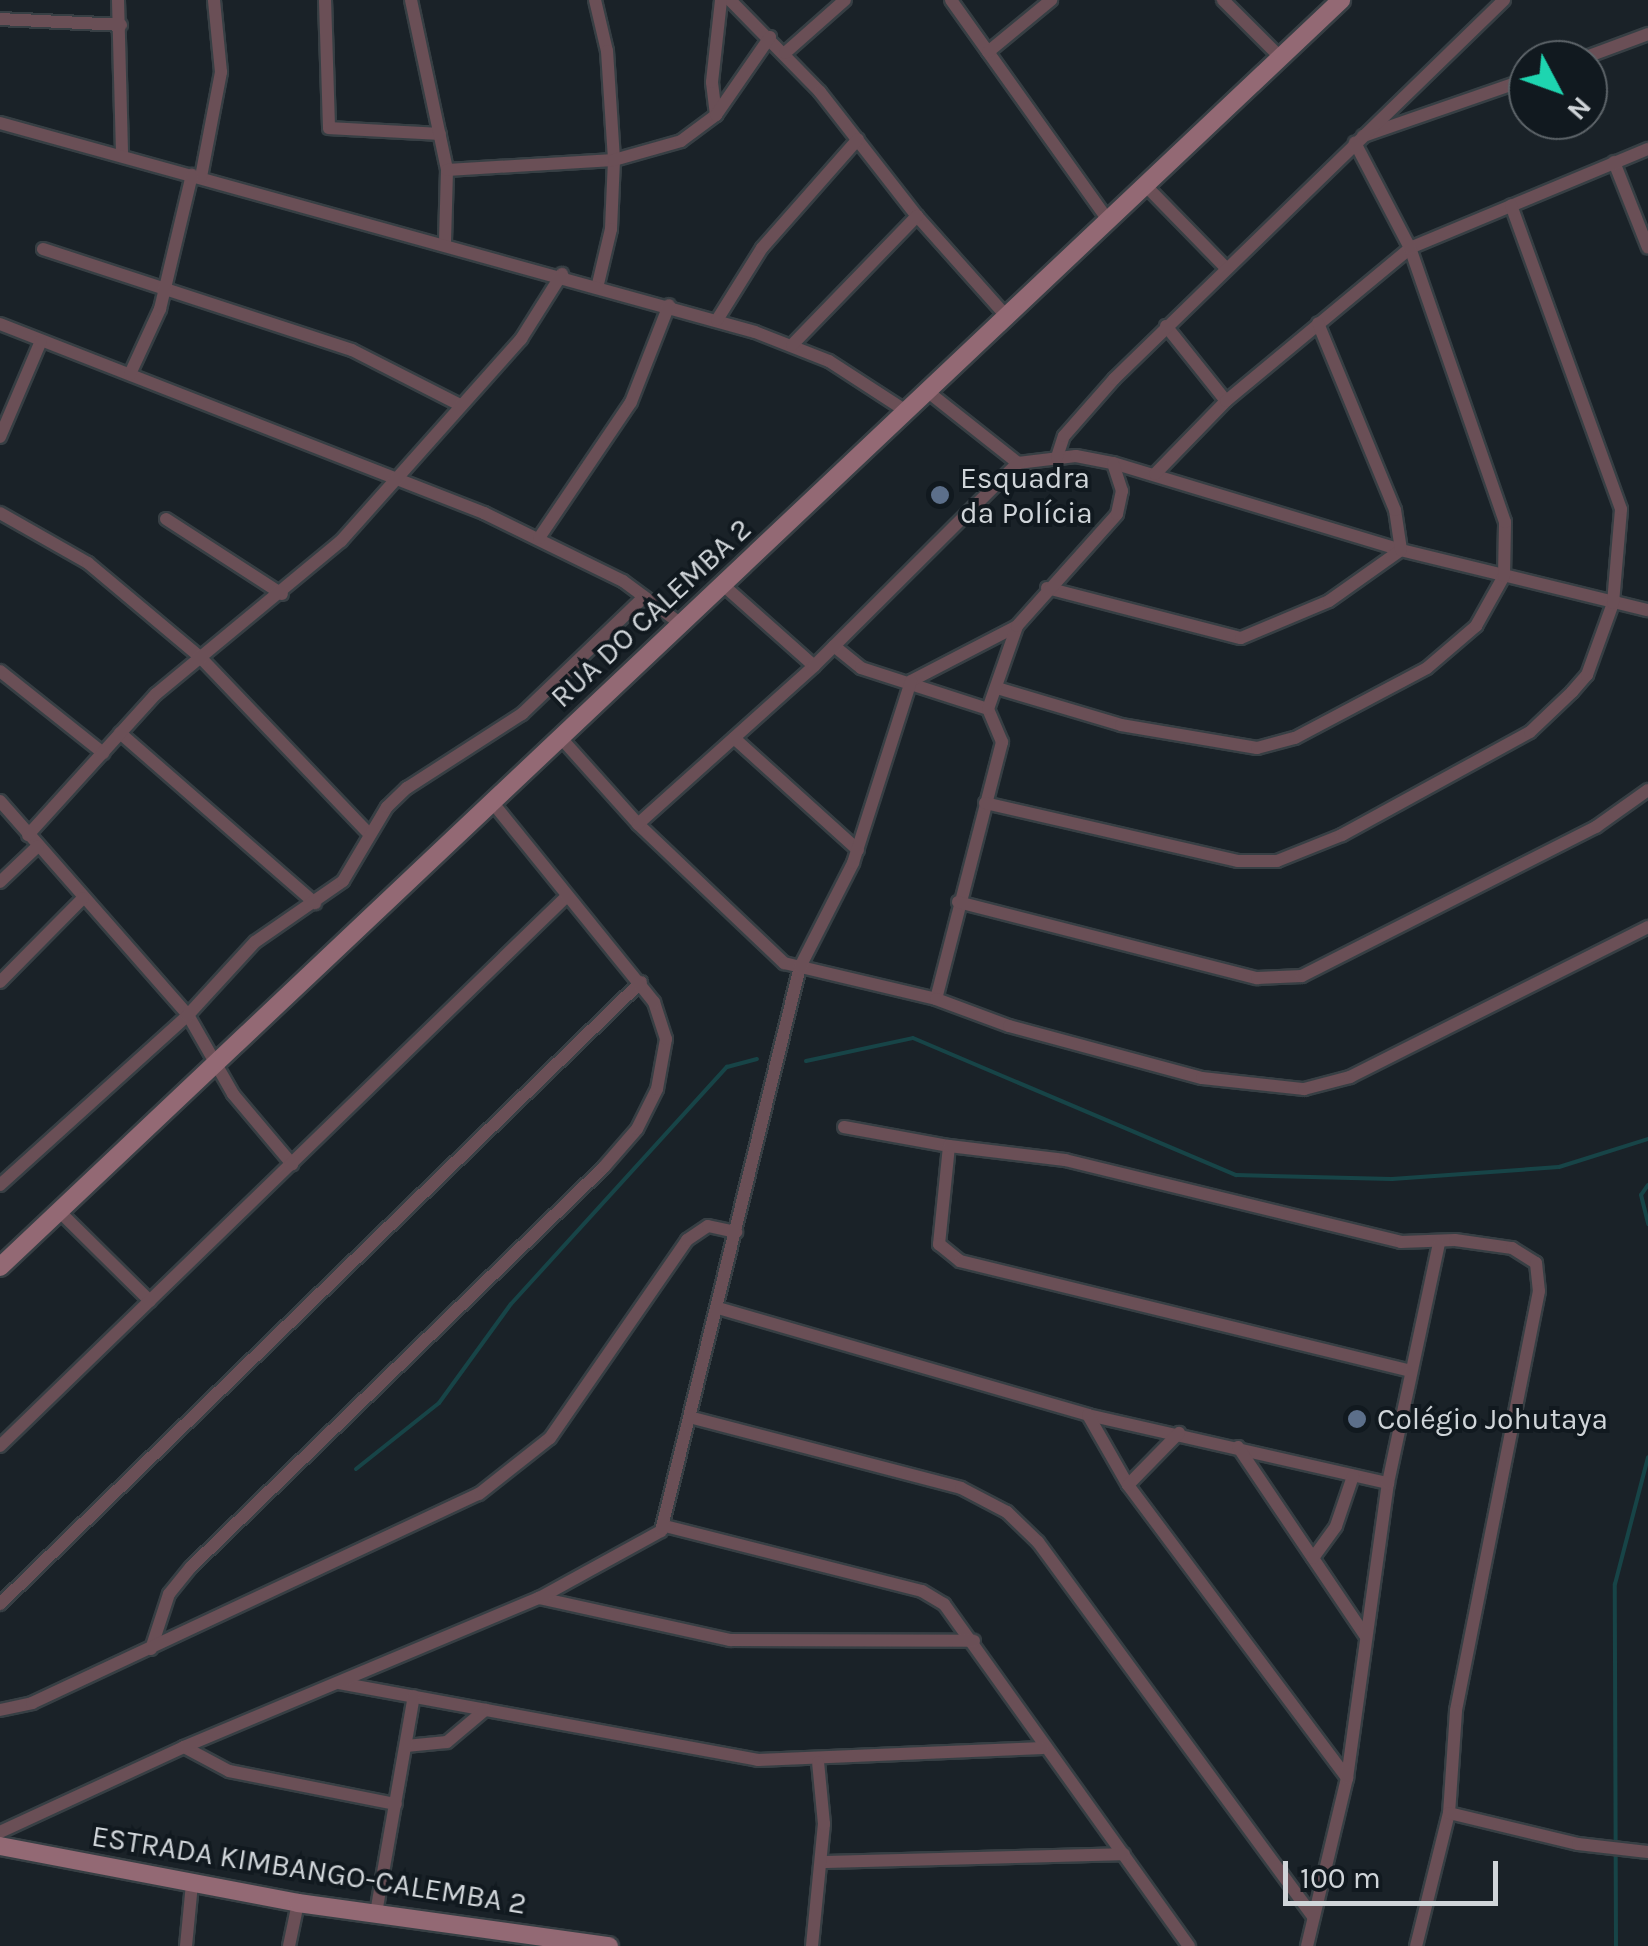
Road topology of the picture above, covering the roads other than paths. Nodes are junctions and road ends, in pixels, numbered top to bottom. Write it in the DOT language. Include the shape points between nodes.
graph roads {
  1 [pos="118,0"];
  2 [pos="214,0"];
  3 [pos="325,0"];
  4 [pos="411,0"];
  5 [pos="595,0"];
  6 [pos="721,0"];
  7 [pos="730,0"];
  8 [pos="845,0"];
  9 [pos="951,0"];
  10 [pos="1051,0"];
  11 [pos="1223,0"];
  12 [pos="1341,0"];
  13 [pos="1504,0"];
  14 [pos="0,19"];
  15 [pos="121,25"];
  16 [pos="1648,34"];
  17 [pos="770,37"];
  18 [pos="1608,49"];
  19 [pos="988,52"];
  20 [pos="785,53"];
  21 [pos="1280,57"];
  22 [pos="1508,86"];
  23 [pos="716,115"];
  24 [pos="0,123"];
  25 [pos="440,134"];
  26 [pos="858,139"];
  27 [pos="1359,140"];
  28 [pos="1648,149"];
  29 [pos="122,156"];
  30 [pos="614,160"];
  31 [pos="1614,162"];
  32 [pos="447,170"];
  33 [pos="197,176"];
  34 [pos="1145,184"];
  35 [pos="1511,205"];
  36 [pos="917,216"];
  37 [pos="1108,220"];
  38 [pos="445,243"];
  39 [pos="1410,248"];
  40 [pos="1648,248"];
  41 [pos="43,249"];
  42 [pos="1226,268"];
  43 [pos="562,274"];
  44 [pos="598,284"];
  45 [pos="167,286"];
  46 [pos="669,305"];
  47 [pos="1006,316"];
  48 [pos="717,320"];
  49 [pos="1318,323"];
  50 [pos="0,324"];
  51 [pos="1166,326"];
  52 [pos="41,340"];
  53 [pos="792,346"];
  54 [pos="130,374"];
  55 [pos="927,391"];
  56 [pos="1226,401"];
  57 [pos="460,405"];
  58 [pos="906,411"];
  59 [pos="0,437"];
  60 [pos="1057,457"];
  61 [pos="1018,463"];
  62 [pos="1113,464"];
  63 [pos="1155,474"];
  64 [pos="396,475"];
  65 [pos="0,514"];
  66 [pos="166,519"];
  67 [pos="539,538"];
  68 [pos="1401,550"];
  69 [pos="1504,576"];
  70 [pos="722,584"];
  71 [pos="1047,588"];
  72 [pos="282,594"];
  73 [pos="644,597"];
  74 [pos="1613,602"];
  75 [pos="1648,610"];
  76 [pos="681,624"];
  77 [pos="1017,626"];
  78 [pos="834,646"];
  79 [pos="200,658"];
  80 [pos="814,666"];
  81 [pos="0,671"];
  82 [pos="911,681"];
  83 [pos="997,688"];
  84 [pos="988,709"];
  85 [pos="120,732"];
  86 [pos="560,737"];
  87 [pos="734,738"];
  88 [pos="103,753"];
  89 [pos="1648,790"];
  90 [pos="0,801"];
  91 [pos="492,802"];
  92 [pos="985,803"];
  93 [pos="638,824"];
  94 [pos="369,834"];
  95 [pos="33,840"];
  96 [pos="858,850"];
  97 [pos="0,882"];
  98 [pos="567,896"];
  99 [pos="82,898"];
  100 [pos="958,902"];
  101 [pos="315,903"];
  102 [pos="1648,927"];
  103 [pos="800,968"];
  104 [pos="0,982"];
  105 [pos="640,982"];
  106 [pos="936,999"];
  107 [pos="188,1014"];
  108 [pos="217,1062"];
  109 [pos="844,1127"];
  110 [pos="949,1146"];
  111 [pos="292,1164"];
  112 [pos="0,1186"];
  113 [pos="60,1210"];
  114 [pos="736,1232"];
  115 [pos="1438,1244"];
  116 [pos="0,1267"];
  117 [pos="150,1301"];
  118 [pos="718,1308"];
  119 [pos="1410,1371"];
  120 [pos="1088,1415"];
  121 [pos="693,1418"];
  122 [pos="1180,1433"];
  123 [pos="0,1446"];
  124 [pos="1238,1448"];
  125 [pos="1353,1476"];
  126 [pos="1388,1483"];
  127 [pos="1128,1486"];
  128 [pos="665,1526"];
  129 [pos="1313,1558"];
  130 [pos="539,1598"];
  131 [pos="0,1604"];
  132 [pos="1366,1637"];
  133 [pos="974,1641"];
  134 [pos="150,1649"];
  135 [pos="336,1682"];
  136 [pos="414,1696"];
  137 [pos="0,1710"];
  138 [pos="485,1710"];
  139 [pos="406,1746"];
  140 [pos="184,1747"];
  141 [pos="1043,1748"];
  142 [pos="818,1762"];
  143 [pos="1346,1778"];
  144 [pos="396,1804"];
  145 [pos="1449,1813"];
  146 [pos="0,1832"];
  147 [pos="0,1846"];
  148 [pos="1648,1852"];
  149 [pos="1124,1854"];
  150 [pos="822,1862"];
  151 [pos="192,1884"];
  152 [pos="298,1903"];
  153 [pos="376,1913"];
  154 [pos="1313,1918"];
  155 [pos="186,1946"];
  156 [pos="289,1946"];
  157 [pos="609,1946"];
  158 [pos="812,1946"];
  159 [pos="1189,1946"];
  160 [pos="1307,1946"];
  161 [pos="1416,1946"];
  1 -- 15 [label="street"];
  2 -- 33 [label="street" via="221,72"];
  3 -- 25 [label="street" via="328,128"];
  4 -- 25 [label="street"];
  5 -- 30 [label="street" via="607,51"];
  6 -- 23 [label="street" via="712,82"];
  7 -- 17 [label="street"];
  8 -- 20 [label="street"];
  9 -- 19 [label="street"];
  10 -- 19 [label="street"];
  11 -- 21 [label="street"];
  12 -- 21 [label="main road, RUA DO CALEMBA 2"];
  13 -- 27 [label="street"];
  14 -- 15 [label="street"];
  15 -- 29 [label="street"];
  16 -- 18 [label="street"];
  17 -- 20 [label="street"];
  17 -- 23 [label="street"];
  19 -- 37 [label="street"];
  20 -- 26 [label="street"];
  21 -- 34 [label="main road, RUA DO CALEMBA 2"];
  22 -- 27 [label="street"];
  23 -- 30 [label="street" via="680,141"];
  24 -- 29 [label="street"];
  25 -- 32 [label="street"];
  26 -- 36 [label="street"];
  26 -- 48 [label="street" via="762,248"];
  27 -- 39 [label="street"];
  27 -- 42 [label="street"];
  28 -- 31 [label="street"];
  29 -- 33 [label="street"];
  30 -- 32 [label="street"];
  30 -- 44 [label="street" via="611,230"];
  31 -- 35 [label="street"];
  31 -- 40 [label="street"];
  32 -- 38 [label="street"];
  33 -- 38 [label="street"];
  33 -- 45 [label="street"];
  34 -- 37 [label="main road, RUA DO CALEMBA 2"];
  34 -- 42 [label="street"];
  35 -- 39 [label="street"];
  35 -- 74 [label="street" via="1622,510"];
  36 -- 47 [label="street"];
  36 -- 53 [label="street"];
  37 -- 47 [label="main road, RUA DO CALEMBA 2"];
  38 -- 43 [label="street"];
  39 -- 49 [label="street"];
  39 -- 69 [label="street" via="1505,522"];
  41 -- 45 [label="street"];
  42 -- 51 [label="street"];
  43 -- 44 [label="street"];
  43 -- 57 [label="street" via="521,338"];
  44 -- 46 [label="street"];
  45 -- 54 [label="street"];
  45 -- 57 [label="street" via="352,350"];
  46 -- 48 [label="street"];
  46 -- 67 [label="street" via="631,402"];
  47 -- 55 [label="main road, RUA DO CALEMBA 2"];
  48 -- 53 [label="street"];
  49 -- 56 [label="street"];
  49 -- 68 [label="street" via="1395,510"];
  50 -- 52 [label="street"];
  51 -- 56 [label="street"];
  51 -- 60 [label="street" via="1064,436"];
  52 -- 54 [label="street"];
  52 -- 59 [label="street"];
  53 -- 58 [label="street" via="857,377"];
  54 -- 64 [label="street"];
  55 -- 58 [label="main road, RUA DO CALEMBA 2"];
  55 -- 61 [label="street"];
  56 -- 63 [label="street"];
  57 -- 64 [label="street"];
  58 -- 70 [label="main road, RUA DO CALEMBA 2"];
  60 -- 61 [label="street"];
  60 -- 62 [label="street"];
  61 -- 78 [label="street"];
  62 -- 63 [label="street"];
  62 -- 71 [label="street" via="1122,491 1117,514"];
  63 -- 68 [label="street"];
  64 -- 67 [label="street"];
  64 -- 72 [label="street" via="341,541"];
  65 -- 79 [label="street" via="88,563"];
  66 -- 72 [label="street"];
  67 -- 73 [label="street"];
  68 -- 69 [label="street"];
  68 -- 71 [label="street" via="1329,601 1278,628 1241,638"];
  69 -- 74 [label="street"];
  69 -- 83 [label="street" via="1459,645 1274,745 1239,747 1121,725"];
  70 -- 76 [label="main road, RUA DO CALEMBA 2"];
  70 -- 80 [label="street"];
  71 -- 77 [label="street"];
  72 -- 79 [label="street"];
  73 -- 76 [label="street"];
  73 -- 94 [label="street" via="522,714 427,771"];
  74 -- 75 [label="street"];
  74 -- 92 [label="street" via="1588,674 1551,716 1308,852 1238,862"];
  76 -- 86 [label="main road, RUA DO CALEMBA 2"];
  77 -- 82 [label="street"];
  77 -- 83 [label="street"];
  78 -- 80 [label="street"];
  78 -- 82 [label="street" via="862,668"];
  79 -- 85 [label="street"];
  79 -- 94 [label="street"];
  80 -- 87 [label="street"];
  81 -- 88 [label="street"];
  82 -- 84 [label="street"];
  82 -- 96 [label="street"];
  83 -- 84 [label="street"];
  84 -- 92 [label="street" via="1002,742"];
  85 -- 88 [label="street"];
  85 -- 101 [label="street"];
  86 -- 91 [label="main road, RUA DO CALEMBA 2"];
  86 -- 93 [label="street"];
  87 -- 93 [label="street"];
  87 -- 96 [label="street"];
  88 -- 95 [label="street"];
  89 -- 100 [label="street" via="1596,827 1302,976 1256,978"];
  90 -- 95 [label="street"];
  91 -- 98 [label="street"];
  91 -- 108 [label="main road, RUA DO CALEMBA 2"];
  92 -- 100 [label="street"];
  93 -- 103 [label="street" via="760,946"];
  94 -- 101 [label="street" via="343,881"];
  95 -- 97 [label="street"];
  95 -- 99 [label="street"];
  96 -- 103 [label="street"];
  98 -- 105 [label="street"];
  98 -- 111 [label="street"];
  99 -- 104 [label="street"];
  99 -- 107 [label="street"];
  100 -- 106 [label="street"];
  101 -- 107 [label="street" via="255,942"];
  102 -- 106 [label="street" via="1388,1062 1304,1089 1202,1078 1009,1026"];
  103 -- 106 [label="street"];
  103 -- 114 [label="street"];
  105 -- 131 [label="street"];
  105 -- 134 [label="street" via="666,1040 656,1089 637,1129 192,1567 160,1610"];
  107 -- 108 [label="street"];
  107 -- 112 [label="street"];
  108 -- 111 [label="street" via="232,1094"];
  108 -- 113 [label="main road, RUA DO CALEMBA 2"];
  109 -- 110 [label="street"];
  110 -- 115 [label="street" via="1065,1160 1401,1242"];
  110 -- 119 [label="street" via="938,1244 960,1261"];
  111 -- 117 [label="street"];
  113 -- 116 [label="main road, RUA DO CALEMBA 2"];
  113 -- 117 [label="street"];
  114 -- 118 [label="street"];
  114 -- 134 [label="street" via="708,1226 687,1240 550,1438 518,1468 456,1506"];
  115 -- 119 [label="street"];
  115 -- 145 [label="street" via="1512,1248 1539,1270 1456,1711"];
  117 -- 123 [label="street"];
  118 -- 120 [label="street"];
  118 -- 121 [label="street"];
  119 -- 126 [label="street"];
  120 -- 122 [label="street"];
  120 -- 127 [label="street"];
  121 -- 128 [label="street"];
  121 -- 154 [label="street" via="961,1488 1007,1512 1038,1542"];
  122 -- 124 [label="street"];
  122 -- 127 [label="street"];
  124 -- 125 [label="street"];
  124 -- 129 [label="street"];
  125 -- 126 [label="street"];
  125 -- 129 [label="street" via="1336,1526"];
  126 -- 132 [label="street"];
  127 -- 143 [label="street"];
  128 -- 130 [label="street"];
  128 -- 133 [label="street" via="922,1590 944,1604"];
  129 -- 132 [label="street"];
  130 -- 133 [label="street" via="730,1640"];
  130 -- 135 [label="street"];
  132 -- 143 [label="street"];
  133 -- 141 [label="street"];
  134 -- 137 [label="street" via="32,1703"];
  135 -- 136 [label="street"];
  135 -- 140 [label="street"];
  136 -- 138 [label="street"];
  136 -- 139 [label="street"];
  138 -- 139 [label="street" via="447,1742"];
  138 -- 142 [label="street" via="758,1760"];
  139 -- 144 [label="street"];
  140 -- 144 [label="street" via="229,1771"];
  140 -- 146 [label="street"];
  141 -- 142 [label="street"];
  141 -- 149 [label="street"];
  142 -- 150 [label="street"];
  143 -- 154 [label="street"];
  144 -- 153 [label="street"];
  145 -- 148 [label="street"];
  145 -- 161 [label="street"];
  147 -- 151 [label="main road, ESTRADA KIMBANGO-CALEMBA 2"];
  149 -- 150 [label="street"];
  149 -- 159 [label="street"];
  150 -- 158 [label="street"];
  151 -- 152 [label="main road, ESTRADA KIMBANGO-CALEMBA 2"];
  151 -- 155 [label="street"];
  152 -- 153 [label="main road, ESTRADA KIMBANGO-CALEMBA 2"];
  152 -- 156 [label="street"];
  153 -- 157 [label="main road, ESTRADA KIMBANGO-CALEMBA 2"];
  154 -- 160 [label="street"];
}
